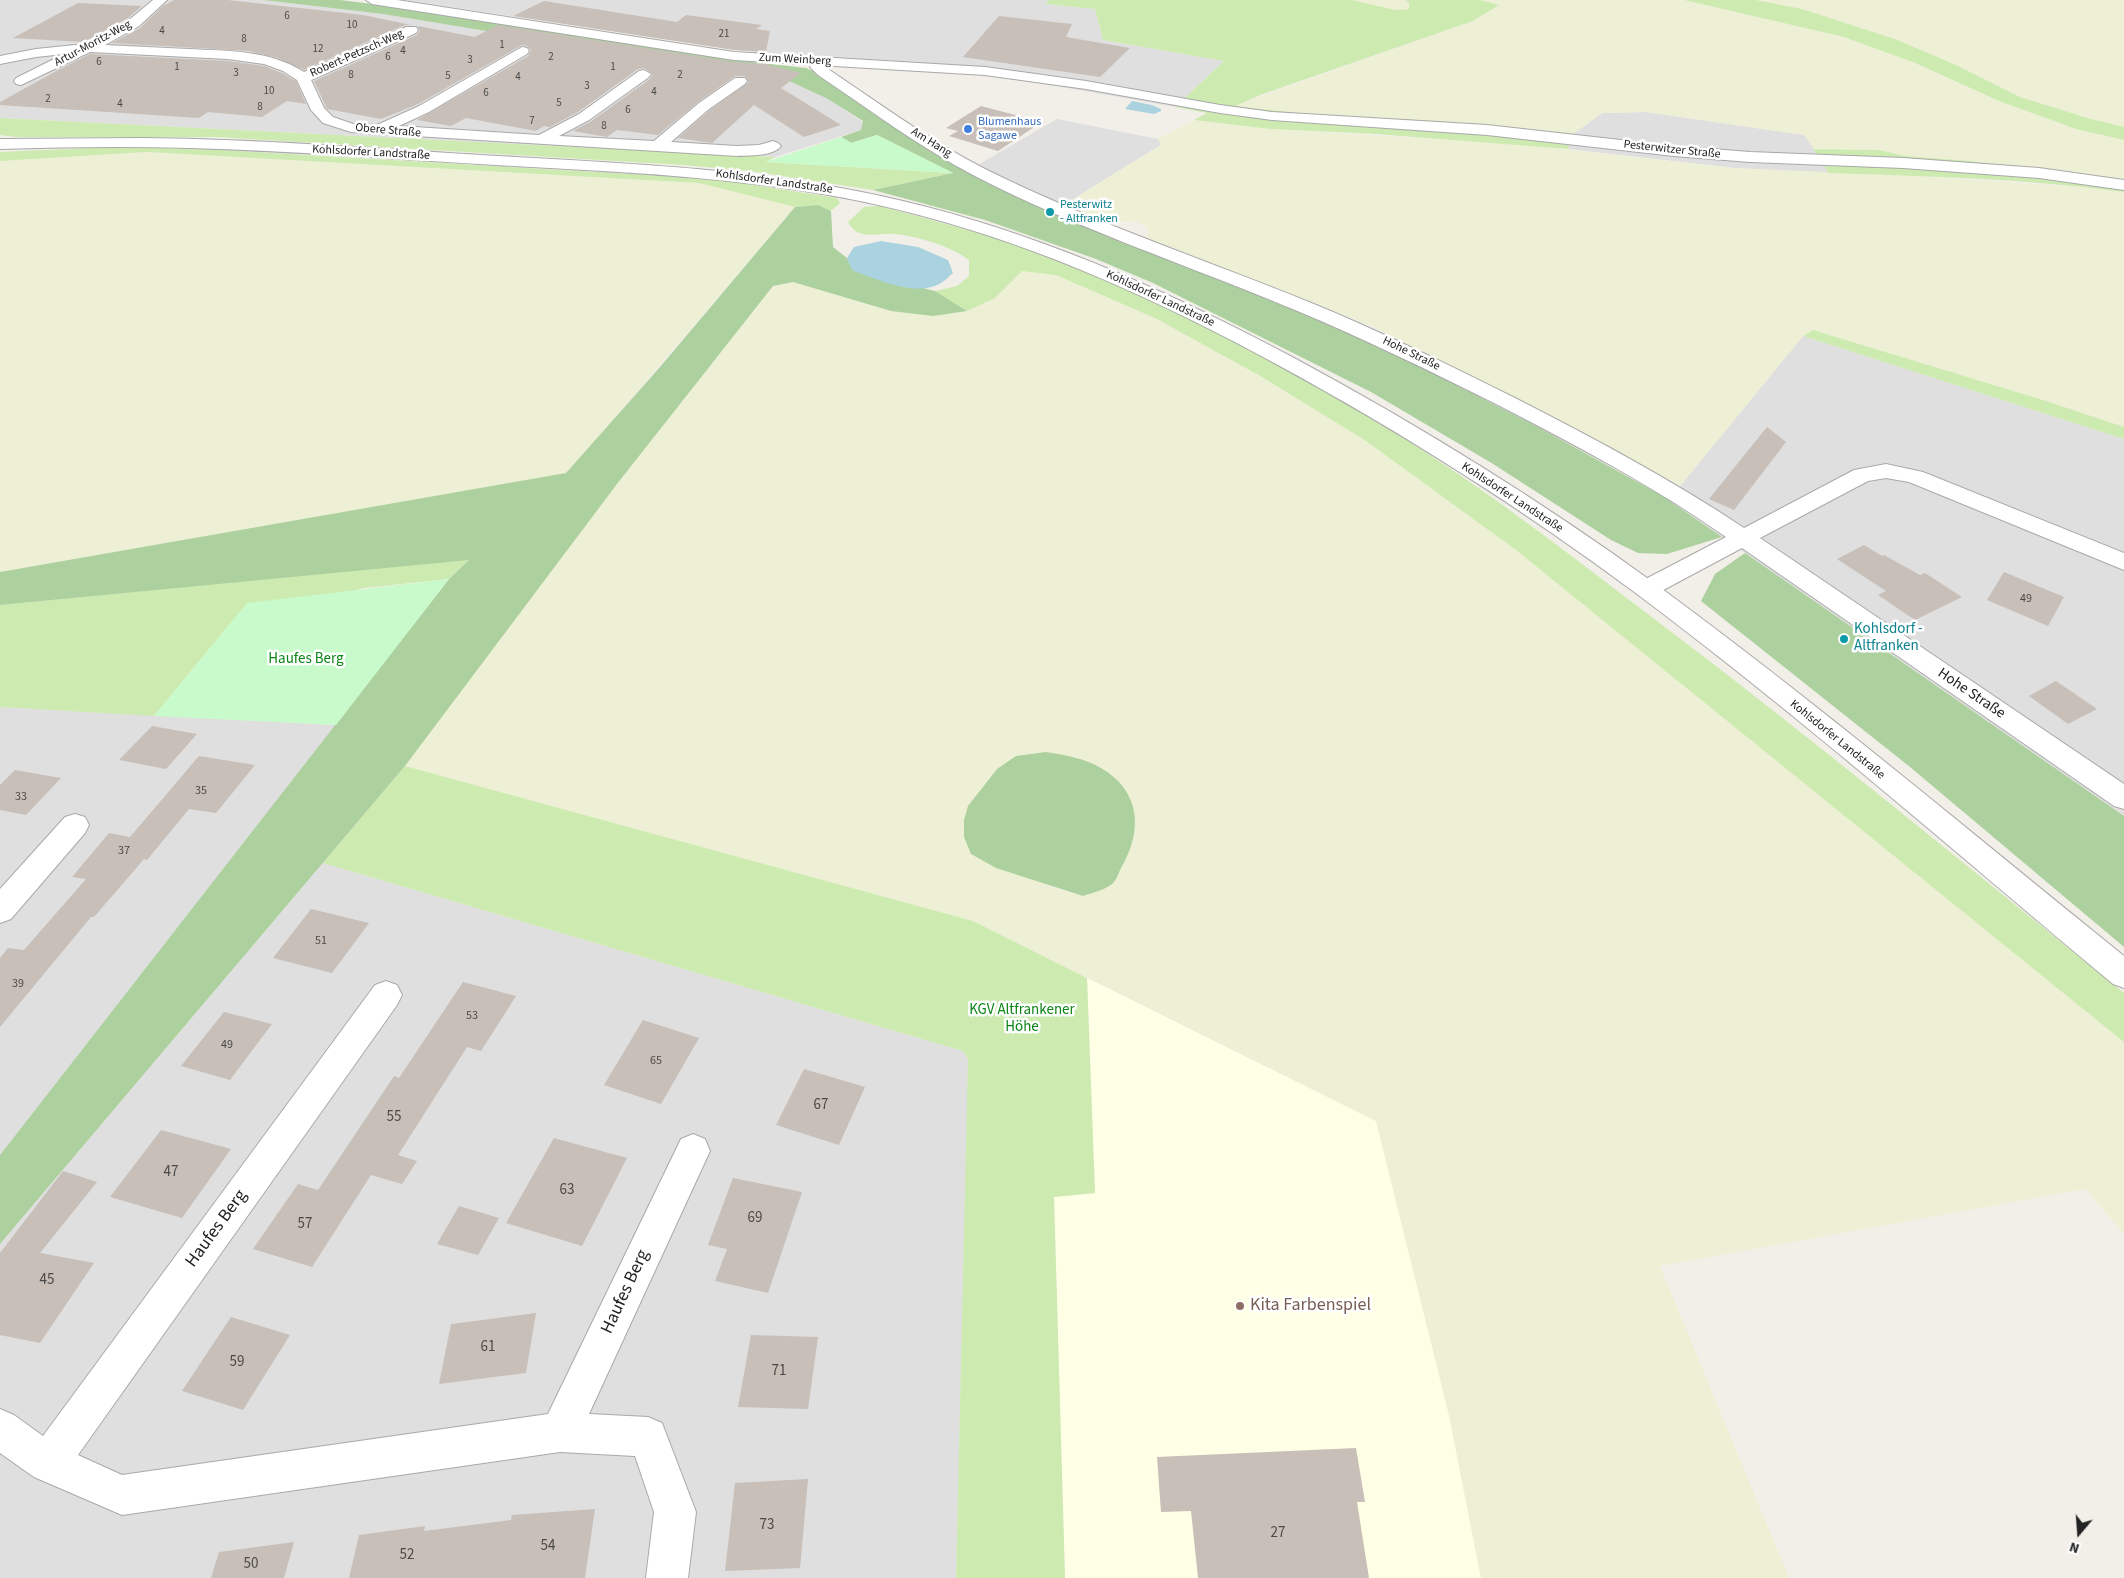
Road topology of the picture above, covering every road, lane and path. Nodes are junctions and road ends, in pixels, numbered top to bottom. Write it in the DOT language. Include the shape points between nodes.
graph roads {
  1 [pos="161,0"];
  2 [pos="372,0"];
  3 [pos="410,30"];
  4 [pos="87,48"];
  5 [pos="522,51"];
  6 [pos="0,60"];
  7 [pos="821,62"];
  8 [pos="644,74"];
  9 [pos="303,78"];
  10 [pos="21,81"];
  11 [pos="740,81"];
  12 [pos="1220,109"];
  13 [pos="377,131"];
  14 [pos="539,140"];
  15 [pos="0,144"];
  16 [pos="773,146"];
  17 [pos="657,147"];
  18 [pos="2124,185"];
  19 [pos="1059,210"];
  20 [pos="1744,538"];
  21 [pos="2124,562"];
  22 [pos="1646,589"];
  23 [pos="2124,798"];
  24 [pos="76,825"];
  25 [pos="0,910"];
  26 [pos="2124,974"];
  27 [pos="386,995"];
  28 [pos="693,1151"];
  29 [pos="0,1429"];
  30 [pos="560,1432"];
  31 [pos="48,1463"];
  32 [pos="667,1578"];
  1 -- 4 [label="street, Artur-Moritz-Weg" via="134,23"];
  2 -- 7 [label="street, Zum Weinberg" via="734,56"];
  3 -- 9 [label="street, Robert-Petzsch-Weg"];
  4 -- 6 [label="street"];
  4 -- 9 [label="street" via="266,60"];
  4 -- 10 [label="street, Artur-Moritz-Weg"];
  5 -- 13 [label="street" via="424,109"];
  7 -- 12 [label="street, Zum Weinberg" via="994,72"];
  7 -- 19 [label="street, Am Hang" via="817,67 823,72 922,138 968,166"];
  8 -- 14 [label="street" via="584,117"];
  9 -- 13 [label="street, Obere Straße" via="318,110 328,120 351,128"];
  11 -- 17 [label="street" via="704,106"];
  12 -- 18 [label="street, Pesterwitzer Straße" via="1308,120 1487,130 1712,154 2040,173"];
  13 -- 14 [label="street, Obere Straße"];
  14 -- 17 [label="street, Obere Straße"];
  15 -- 22 [label="street, Kohlsdorfer Landstraße" via="190,143 717,174 827,189 922,210 1024,241 1138,287 1254,344 1364,404 1506,492"];
  16 -- 17 [label="street, Obere Straße" via="737,151"];
  19 -- 20 [label="street, Hohe Straße" via="1400,348 1656,482"];
  20 -- 21 [label="street" via="1862,475 1886,472 1916,477"];
  20 -- 22 [label="street"];
  20 -- 23 [label="street, Hohe Straße"];
  22 -- 26 [label="street, Kohlsdorfer Landstraße" via="1778,691"];
  24 -- 25 [label="street"];
  27 -- 31 [label="street, Haufes Berg"];
  28 -- 30 [label="street, Haufes Berg"];
  29 -- 31 [label="street"];
  30 -- 31 [label="street" via="122,1495"];
  30 -- 32 [label="street" via="648,1437 675,1512"];
}
